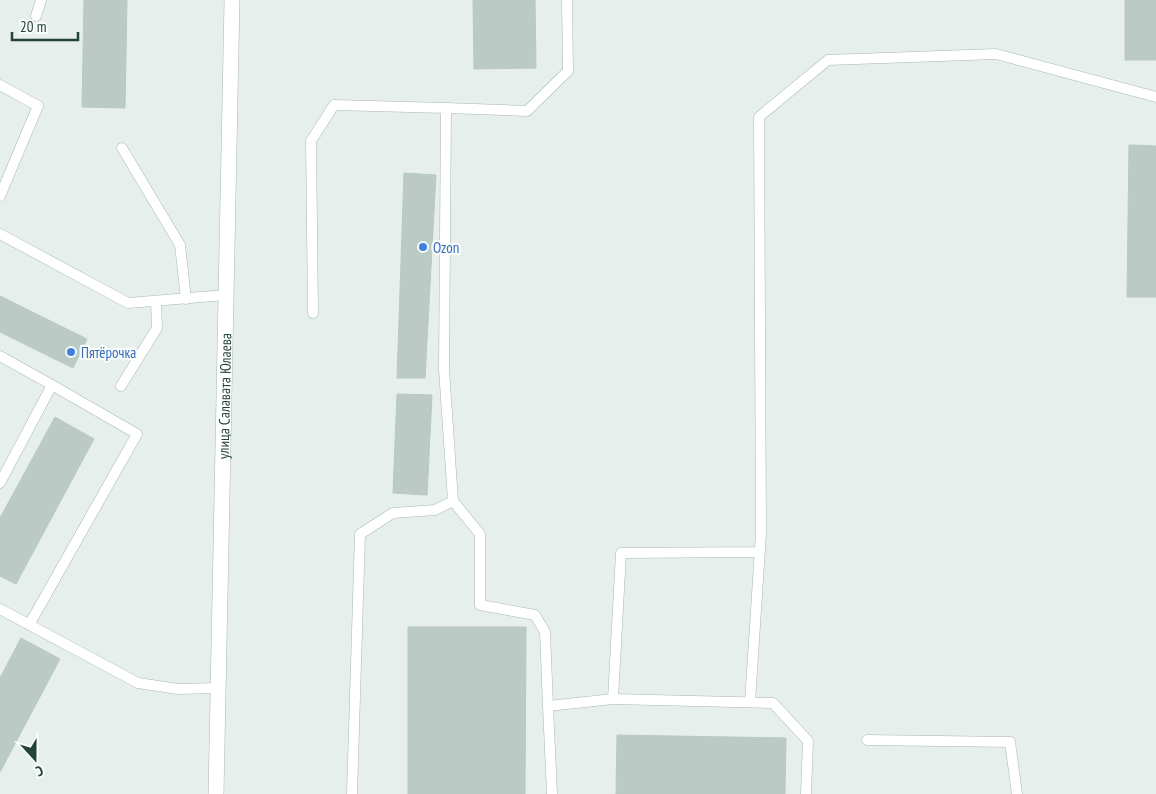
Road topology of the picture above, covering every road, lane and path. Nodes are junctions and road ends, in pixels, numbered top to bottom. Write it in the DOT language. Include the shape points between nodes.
graph roads {
  1 [pos="41,0"];
  2 [pos="232,0"];
  3 [pos="567,0"];
  4 [pos="36,16"];
  5 [pos="0,85"];
  6 [pos="1156,97"];
  7 [pos="446,108"];
  8 [pos="122,148"];
  9 [pos="0,196"];
  10 [pos="0,234"];
  11 [pos="226,295"];
  12 [pos="186,299"];
  13 [pos="156,302"];
  14 [pos="313,313"];
  15 [pos="0,356"];
  16 [pos="52,385"];
  17 [pos="121,386"];
  18 [pos="0,484"];
  19 [pos="453,501"];
  20 [pos="760,552"];
  21 [pos="0,609"];
  22 [pos="28,625"];
  23 [pos="218,688"];
  24 [pos="613,699"];
  25 [pos="750,702"];
  26 [pos="548,706"];
  27 [pos="867,740"];
  28 [pos="216,794"];
  29 [pos="352,794"];
  30 [pos="552,794"];
  31 [pos="806,794"];
  32 [pos="1017,794"];
  1 -- 4 [label="lane"];
  2 -- 11 [label="street, улица Салавата Юлаева"];
  3 -- 7 [label="lane" via="568,71 528,111"];
  5 -- 9 [label="lane" via="38,106"];
  6 -- 20 [label="lane" via="996,54 828,60 759,117"];
  7 -- 14 [label="lane" via="334,106 311,141"];
  7 -- 19 [label="lane" via="444,369"];
  8 -- 12 [label="lane" via="180,245"];
  10 -- 13 [label="lane" via="128,303"];
  11 -- 12 [label="lane"];
  11 -- 23 [label="street, улица Салавата Юлаева"];
  12 -- 13 [label="lane"];
  13 -- 17 [label="lane" via="157,328"];
  15 -- 16 [label="lane"];
  16 -- 18 [label="lane"];
  16 -- 22 [label="lane" via="136,434"];
  19 -- 26 [label="lane" via="480,534 480,605 535,615 545,632"];
  19 -- 29 [label="lane" via="435,510 393,513 360,534"];
  20 -- 24 [label="lane" via="621,553"];
  20 -- 25 [label="lane"];
  21 -- 22 [label="lane"];
  22 -- 23 [label="lane" via="138,683 178,689"];
  23 -- 28 [label="street, улица Салавата Юлаева"];
  24 -- 25 [label="lane"];
  24 -- 26 [label="lane"];
  25 -- 31 [label="lane" via="773,703 808,741"];
  26 -- 30 [label="lane"];
  27 -- 32 [label="lane" via="1010,742"];
}
